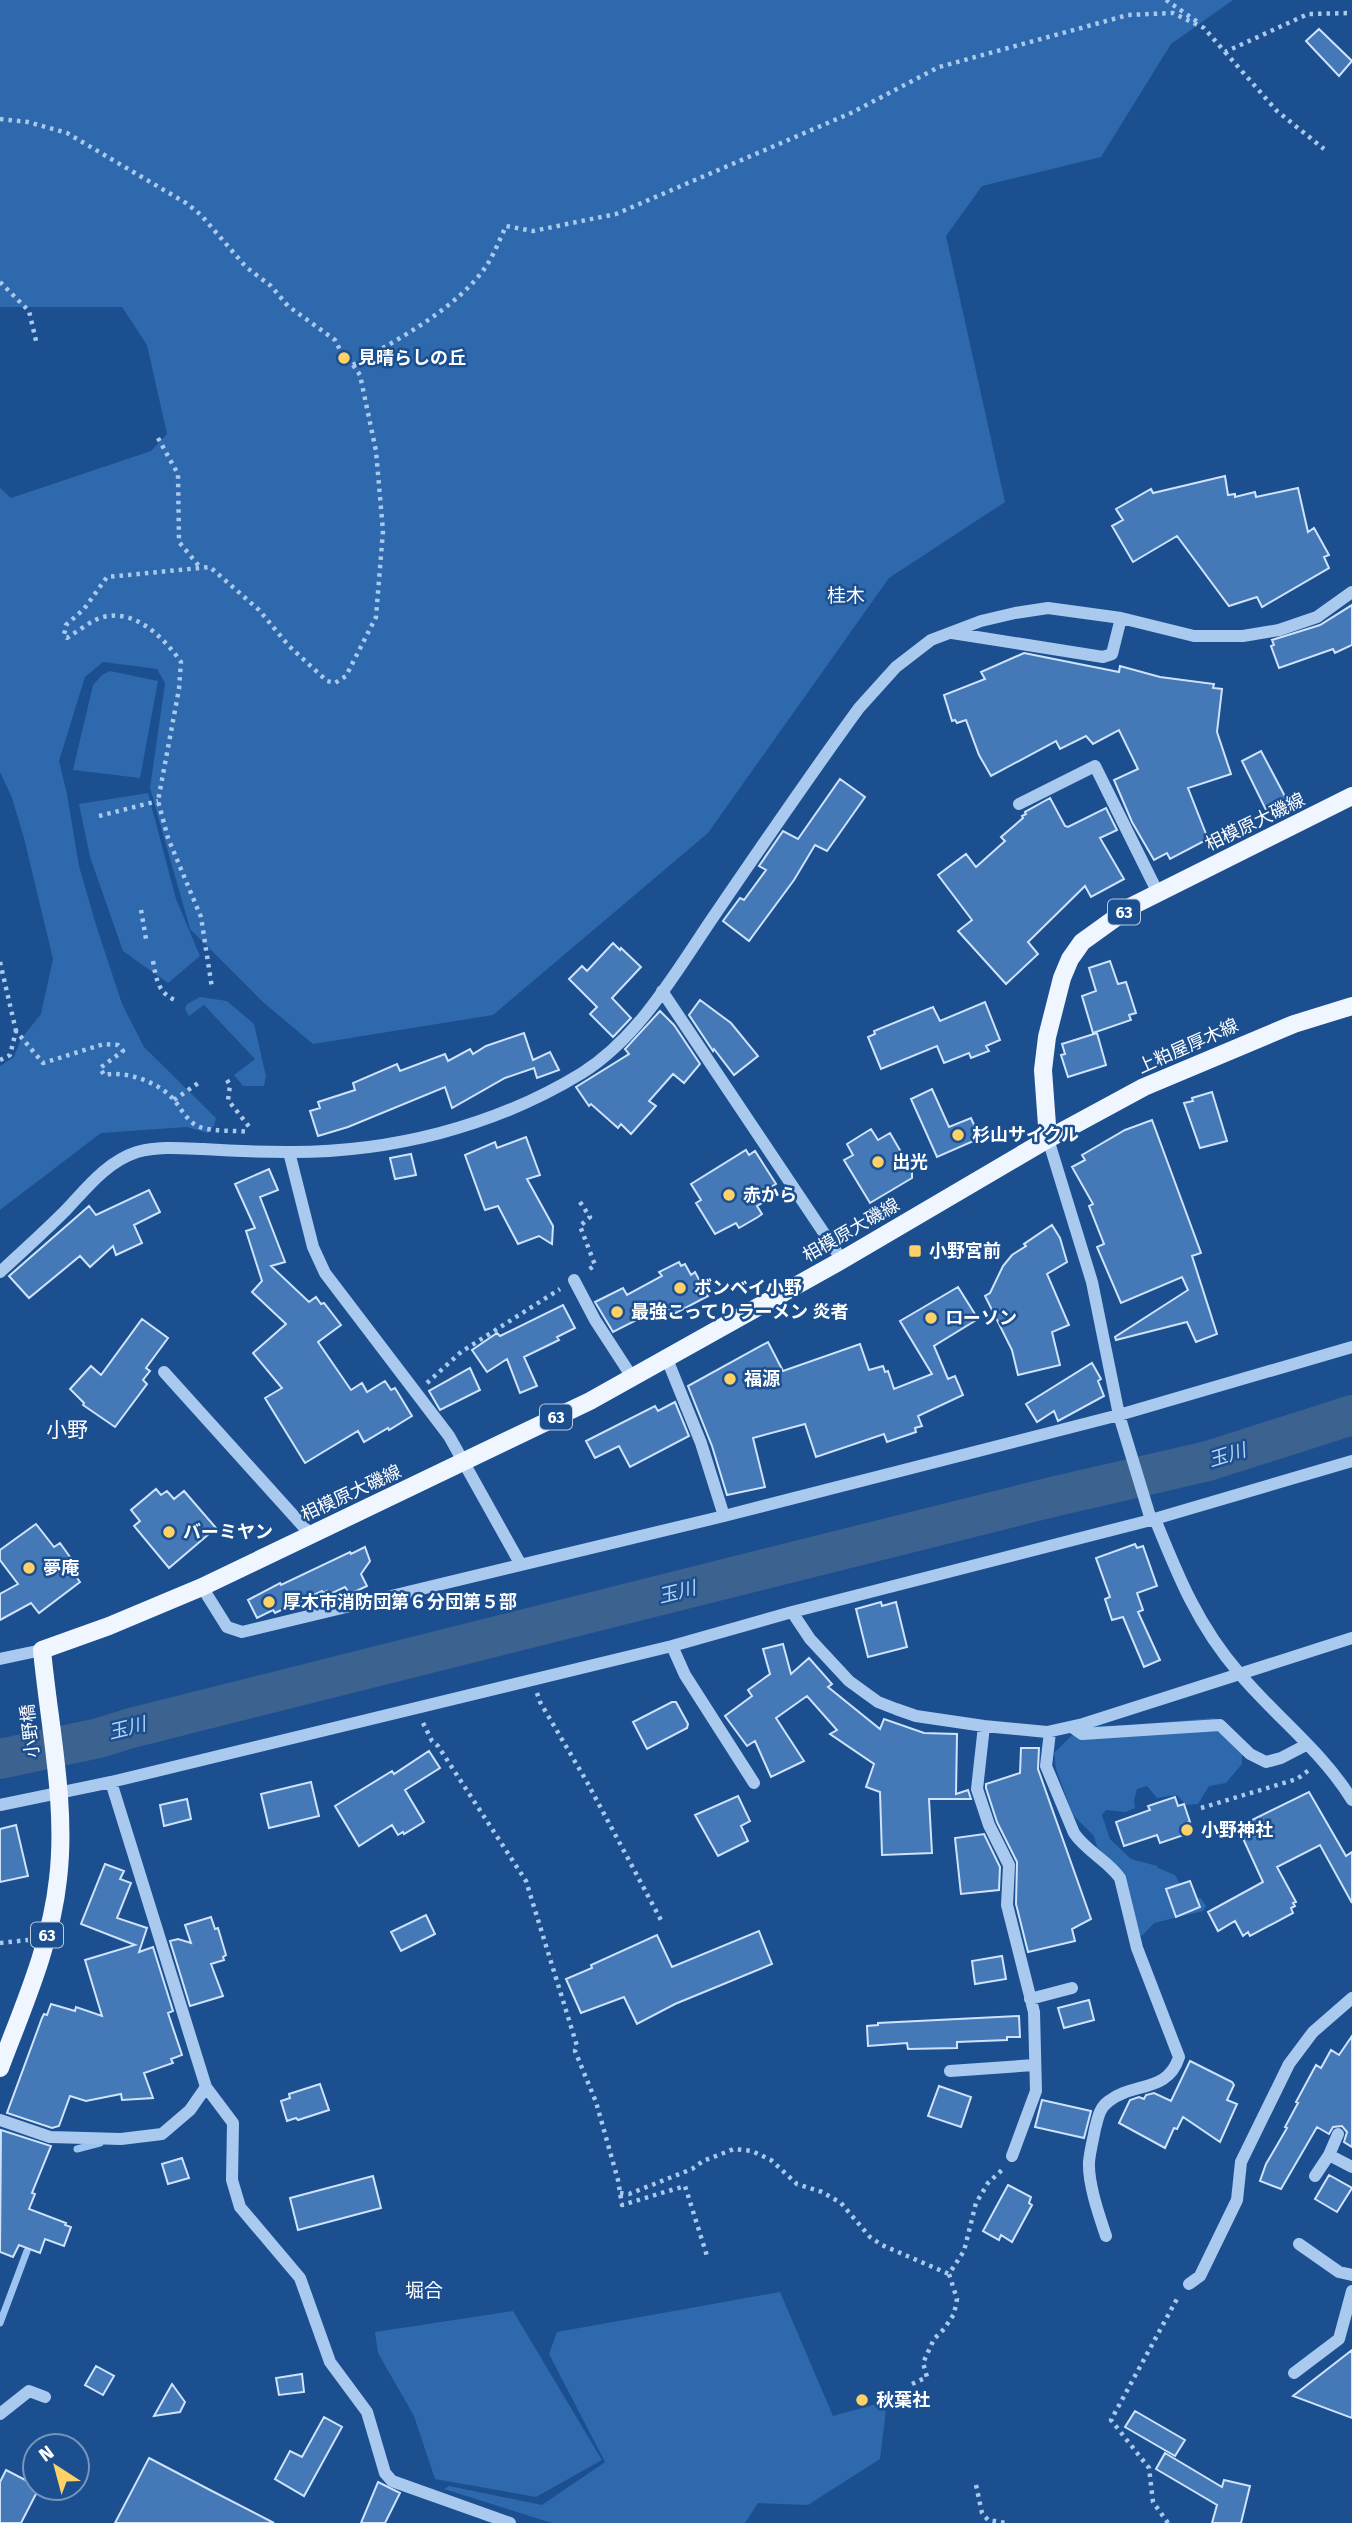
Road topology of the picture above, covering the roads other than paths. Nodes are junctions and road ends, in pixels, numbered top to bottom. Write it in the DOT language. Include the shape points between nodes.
graph roads {
  1 [pos="1352,592"];
  2 [pos="1121,618"];
  3 [pos="951,633"];
  4 [pos="1352,796"];
  5 [pos="1019,804"];
  6 [pos="1157,893"];
  7 [pos="662,991"];
  8 [pos="1352,1006"];
  9 [pos="1048,1139"];
  10 [pos="289,1152"];
  11 [pos="842,1260"];
  12 [pos="0,1272"];
  13 [pos="574,1280"];
  14 [pos="1352,1347"];
  15 [pos="667,1359"];
  16 [pos="164,1372"];
  17 [pos="632,1377"];
  18 [pos="1120,1418"];
  19 [pos="1352,1461"];
  20 [pos="465,1462"];
  21 [pos="724,1516"];
  22 [pos="1152,1517"];
  23 [pos="311,1535"];
  24 [pos="521,1564"];
  25 [pos="202,1587"];
  26 [pos="792,1612"];
  27 [pos="1352,1638"];
  28 [pos="672,1646"];
  29 [pos="42,1650"];
  30 [pos="0,1659"];
  31 [pos="1239,1674"];
  32 [pos="984,1726"];
  33 [pos="1072,1727"];
  34 [pos="1050,1732"];
  35 [pos="1306,1745"];
  36 [pos="111,1783"];
  37 [pos="754,1783"];
  38 [pos="57,1788"];
  39 [pos="1352,1800"];
  40 [pos="0,1805"];
  41 [pos="1072,1988"];
  42 [pos="1352,1998"];
  43 [pos="1030,1999"];
  44 [pos="1034,2065"];
  45 [pos="0,2068"];
  46 [pos="950,2071"];
  47 [pos="206,2087"];
  48 [pos="0,2120"];
  49 [pos="1338,2134"];
  50 [pos="1329,2155"];
  51 [pos="1012,2157"];
  52 [pos="1352,2167"];
  53 [pos="1315,2176"];
  54 [pos="1106,2236"];
  55 [pos="1299,2244"];
  56 [pos="1352,2275"];
  57 [pos="1189,2284"];
  58 [pos="1352,2291"];
  59 [pos="1294,2373"];
  60 [pos="45,2397"];
  61 [pos="0,2414"];
  62 [pos="510,2523"];
  1 -- 2 [label="street" via="1317,617 1243,636 1194,636"];
  2 -- 3 [label="street" via="1048,608 981,621"];
  2 -- 3 [label="street" via="1112,654 1103,657"];
  3 -- 7 [label="street" via="931,640 896,667 859,708"];
  4 -- 6 [label="main road, 相模原大磯線 / 63"];
  5 -- 6 [label="street" via="1095,766"];
  6 -- 9 [label="main road, 相模原大磯線 / 63" via="1101,927 1070,959 1047,1037 1043,1070"];
  7 -- 10 [label="street" via="627,1037 584,1072 496,1115 421,1139"];
  7 -- 11 [label="street"];
  8 -- 9 [label="main road, 上粕屋厚木線" via="1206,1059"];
  9 -- 11 [label="main road, 相模原大磯線 / 63"];
  9 -- 18 [label="street" via="1092,1282"];
  10 -- 12 [label="street" via="162,1147 136,1153 92,1181"];
  10 -- 20 [label="street" via="313,1247 325,1273"];
  11 -- 15 [label="main road, 相模原大磯線 / 63"];
  13 -- 17 [label="street"];
  14 -- 18 [label="street"];
  15 -- 17 [label="main road, 相模原大磯線 / 63"];
  15 -- 21 [label="street"];
  16 -- 23 [label="street"];
  17 -- 20 [label="main road, 相模原大磯線 / 63"];
  18 -- 21 [label="street"];
  18 -- 22 [label="street"];
  19 -- 22 [label="street"];
  20 -- 23 [label="main road, 相模原大磯線 / 63"];
  20 -- 24 [label="street"];
  21 -- 24 [label="street"];
  22 -- 26 [label="street"];
  22 -- 31 [label="street" via="1208,1634"];
  23 -- 25 [label="main road, 相模原大磯線 / 63"];
  24 -- 25 [label="street" via="242,1632 227,1627"];
  25 -- 29 [label="main road, 相模原大磯線 / 63"];
  26 -- 28 [label="street"];
  26 -- 32 [label="street" via="849,1681 878,1702 916,1716"];
  27 -- 31 [label="street"];
  28 -- 36 [label="street"];
  28 -- 37 [label="street"];
  29 -- 30 [label="street"];
  29 -- 38 [label="main road, 小野橋 / 63"];
  31 -- 33 [label="street"];
  31 -- 35 [label="street"];
  32 -- 34 [label="street"];
  32 -- 43 [label="street" via="977,1789 1009,1865 1007,1905"];
  33 -- 34 [label="street"];
  33 -- 35 [label="street" via="1082,1734 1220,1725 1250,1754 1266,1762"];
  34 -- 54 [label="street" via="1046,1766 1074,1833 1119,1878 1137,1948 1179,2057 1161,2082 1108,2101 1099,2112 1089,2163"];
  35 -- 39 [label="street"];
  36 -- 38 [label="street"];
  36 -- 47 [label="street"];
  38 -- 40 [label="street"];
  38 -- 45 [label="main road, 63" via="61,1827 58,1880 44,1950"];
  41 -- 43 [label="street"];
  42 -- 57 [label="street" via="1313,2032 1289,2064 1241,2162 1237,2200 1199,2276"];
  43 -- 44 [label="street"];
  44 -- 46 [label="street"];
  44 -- 51 [label="street" via="1036,2091"];
  47 -- 48 [label="street" via="190,2110 162,2134 121,2139 50,2137"];
  47 -- 62 [label="street" via="233,2123 232,2180 240,2207 300,2278 330,2362 367,2412 385,2473 392,2481"];
  49 -- 50 [label="street"];
  50 -- 52 [label="street"];
  50 -- 53 [label="street"];
  55 -- 56 [label="street" via="1339,2272"];
  58 -- 59 [label="street" via="1339,2339"];
  60 -- 61 [label="street" via="29,2391"];
}
